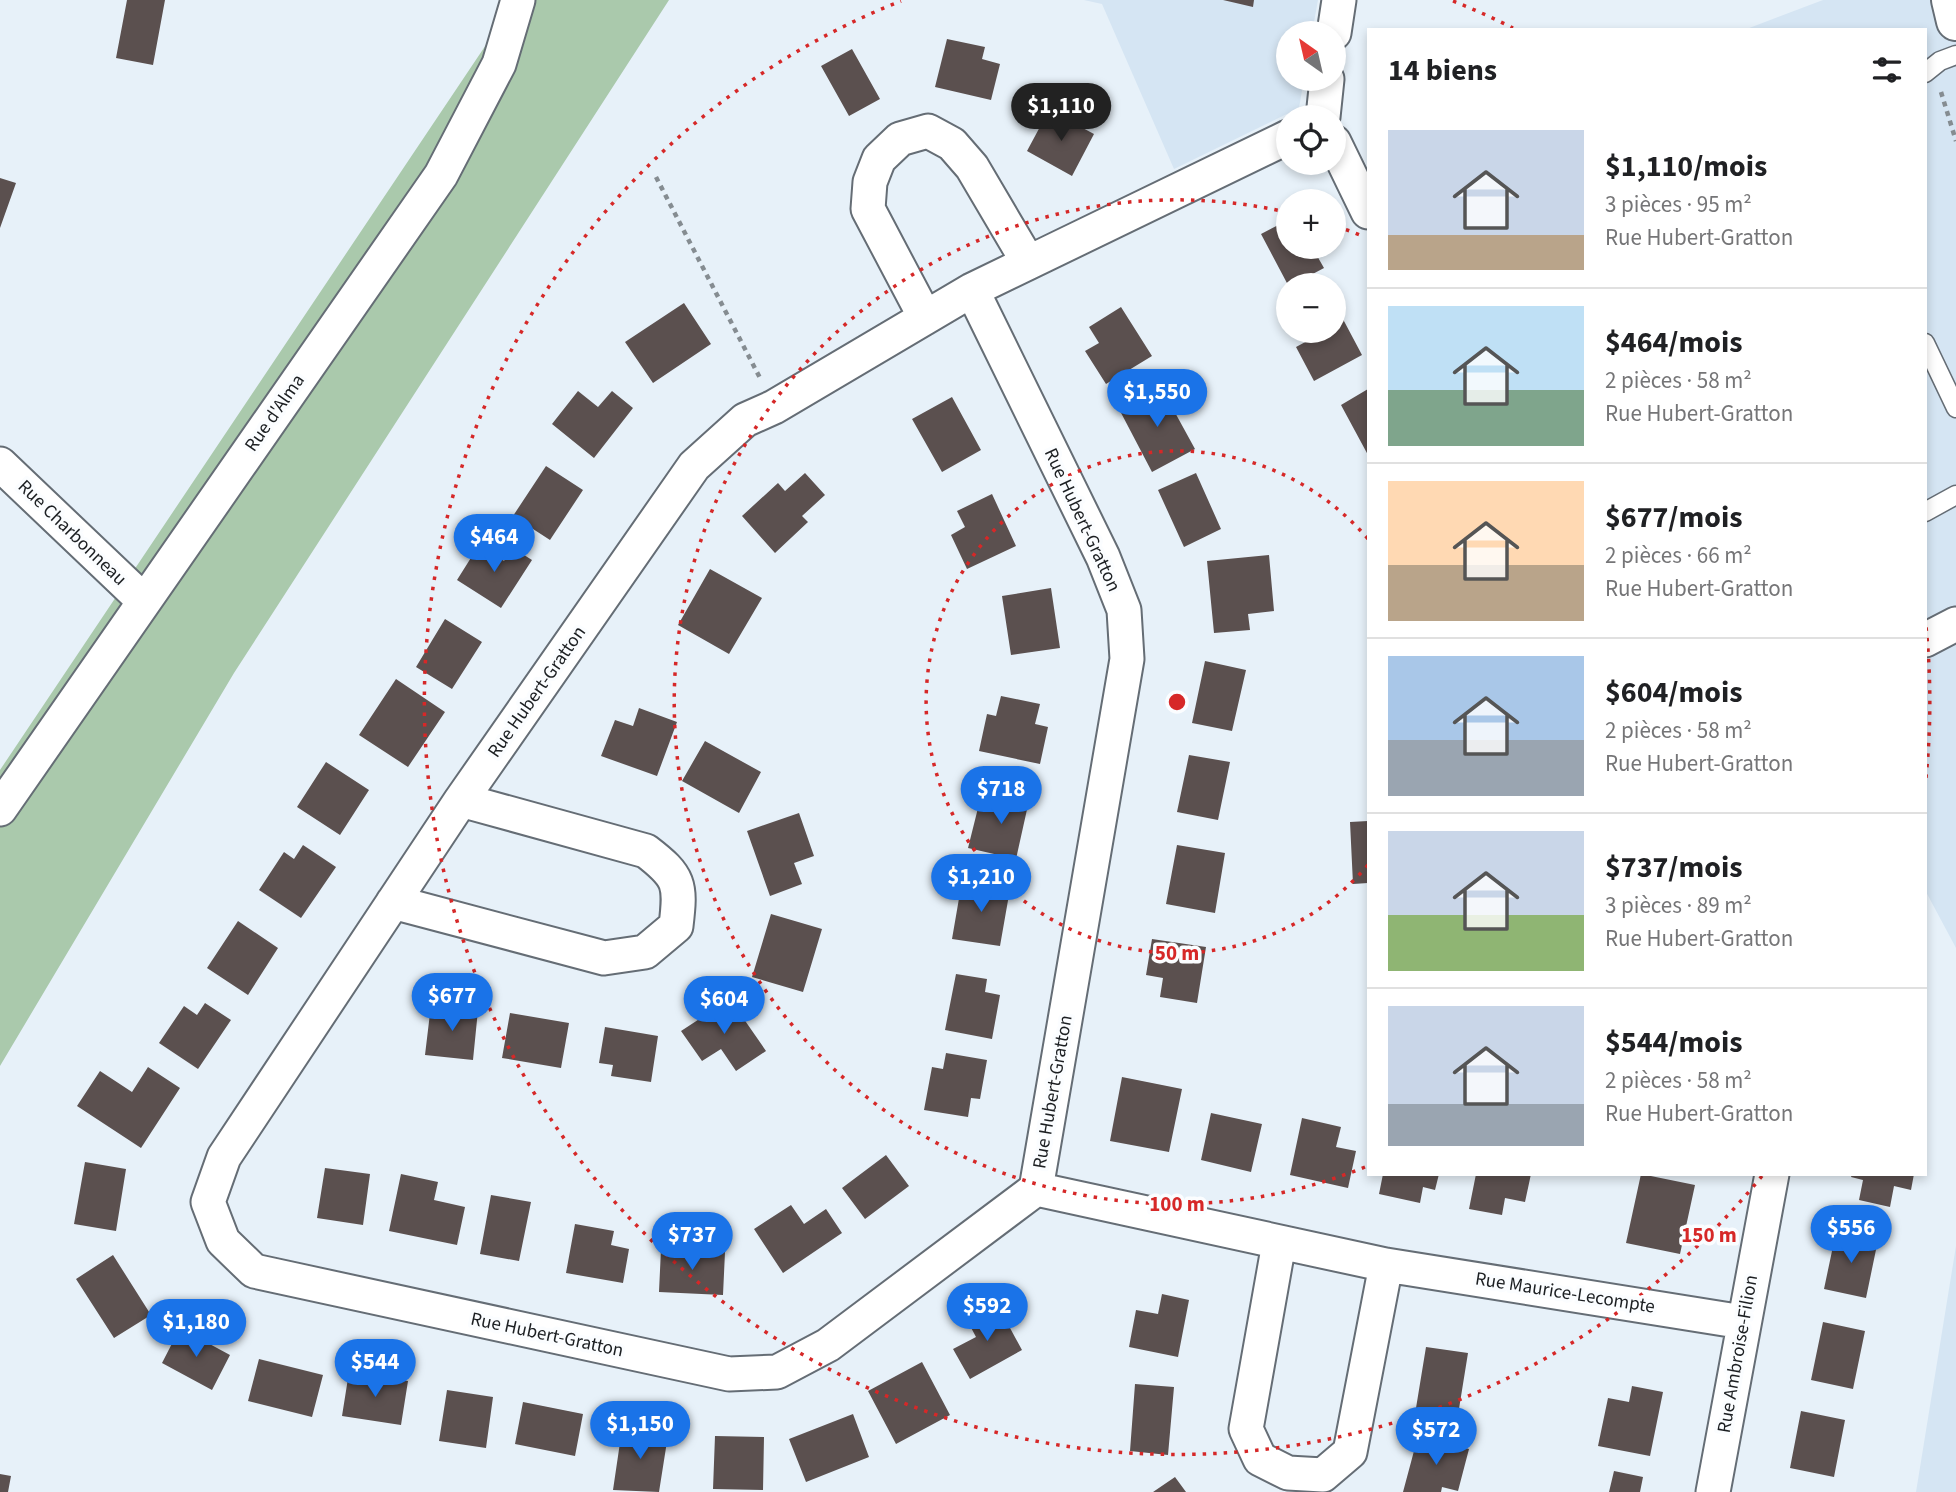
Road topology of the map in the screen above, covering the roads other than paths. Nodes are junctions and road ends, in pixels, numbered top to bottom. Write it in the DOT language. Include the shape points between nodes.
graph roads {
  1 [pos="518,0"];
  2 [pos="1339,0"];
  3 [pos="1951,0"];
  4 [pos="1336,21"];
  5 [pos="1956,21"];
  6 [pos="1956,55"];
  7 [pos="1932,78"];
  8 [pos="1276,143"];
  9 [pos="1346,167"];
  10 [pos="1367,210"];
  11 [pos="1028,262"];
  12 [pos="972,290"];
  13 [pos="925,317"];
  14 [pos="1927,347"];
  15 [pos="1956,408"];
  16 [pos="0,464"];
  17 [pos="1955,497"];
  18 [pos="1927,511"];
  19 [pos="144,601"];
  20 [pos="1956,624"];
  21 [pos="1927,639"];
  22 [pos="461,800"];
  23 [pos="0,809"];
  24 [pos="393,902"];
  25 [pos="1772,1176"];
  26 [pos="1036,1189"];
  27 [pos="1279,1242"];
  28 [pos="1386,1265"];
  29 [pos="1743,1322"];
  30 [pos="1713,1492"];
  1 -- 19 [label="street, Rue d'Alma" via="499,64 440,175"];
  2 -- 4 [label="street"];
  3 -- 5 [label="street"];
  6 -- 7 [label="lane" via="1940,61"];
  8 -- 11 [label="street, Rue Hubert-Gratton"];
  9 -- 10 [label="street"];
  11 -- 12 [label="street, Rue Hubert-Gratton"];
  11 -- 13 [label="street" via="972,167 952,144 928,131 900,138 878,159 868,209"];
  12 -- 13 [label="street, Rue Hubert-Gratton"];
  12 -- 26 [label="street, Rue Hubert-Gratton" via="1103,557 1124,610 1127,659"];
  13 -- 22 [label="street, Rue Hubert-Gratton" via="745,420 694,466"];
  14 -- 15 [label="lane"];
  16 -- 19 [label="street, Rue Charbonneau"];
  17 -- 18 [label="lane"];
  19 -- 23 [label="street, Rue d'Alma"];
  20 -- 21 [label="street"];
  22 -- 24 [label="street, Rue Hubert-Gratton"];
  22 -- 24 [label="street" via="646,851 669,869 680,895 676,926 645,952 604,958"];
  24 -- 26 [label="street, Rue Hubert-Gratton" via="224,1157 208,1202 223,1241 254,1271 729,1374 777,1373 828,1345"];
  25 -- 29 [label="street, Rue Ambroise-Filion"];
  26 -- 27 [label="street, Rue Maurice-Lecompte"];
  27 -- 28 [label="street, Rue Maurice-Lecompte"];
  27 -- 28 [label="street" via="1246,1429 1260,1459 1288,1474 1324,1475 1350,1452"];
  28 -- 29 [label="street, Rue Maurice-Lecompte"];
  29 -- 30 [label="street, Rue Ambroise-Filion"];
}
